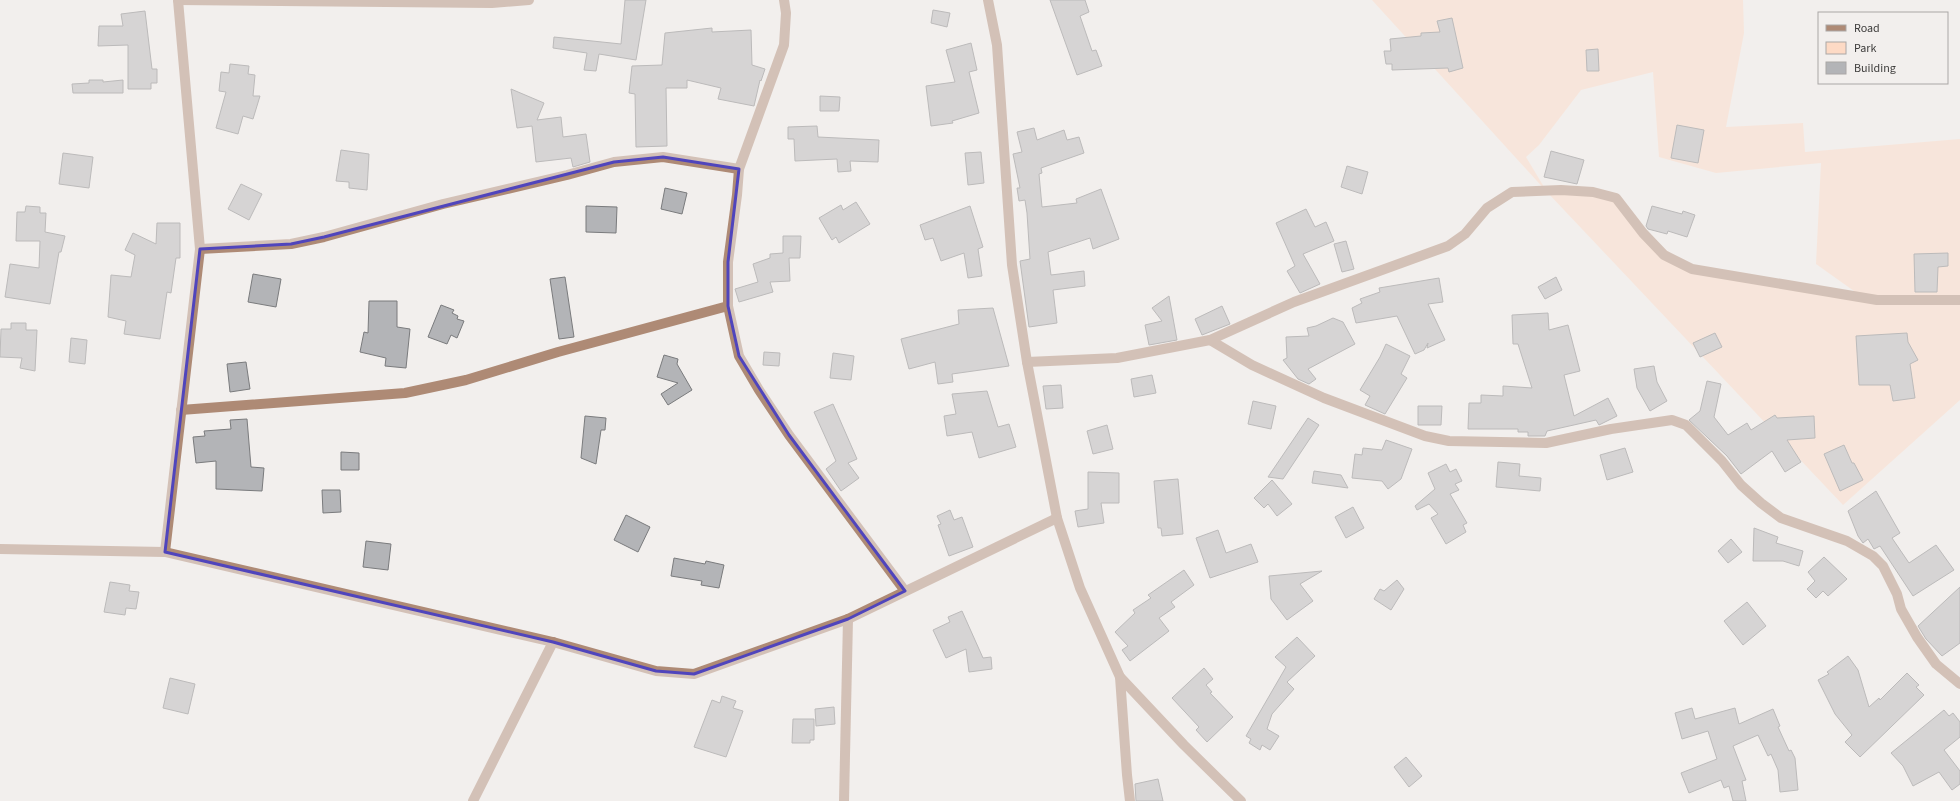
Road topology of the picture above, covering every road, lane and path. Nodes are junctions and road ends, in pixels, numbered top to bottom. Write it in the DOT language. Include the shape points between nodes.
graph roads {
  1 [pos="178,0"];
  2 [pos="528,0"];
  3 [pos="784,0"];
  4 [pos="988,0"];
  5 [pos="739,169"];
  6 [pos="200,249"];
  7 [pos="1960,300"];
  8 [pos="728,306"];
  9 [pos="1210,340"];
  10 [pos="1026,362"];
  11 [pos="181,410"];
  12 [pos="1057,518"];
  13 [pos="0,549"];
  14 [pos="165,552"];
  15 [pos="905,591"];
  16 [pos="848,619"];
  17 [pos="552,642"];
  18 [pos="1120,677"];
  19 [pos="1960,684"];
  20 [pos="473,801"];
  21 [pos="844,801"];
  22 [pos="1130,801"];
  23 [pos="1241,801"];
  1 -- 2 [label="street" via="492,3"];
  1 -- 6 [label="street"];
  3 -- 5 [label="street" via="784,45"];
  4 -- 10 [label="street" via="997,45 1012,265"];
  5 -- 6 [label="street" via="663,157 614,162 291,244"];
  5 -- 8 [label="street" via="738,195 728,262"];
  6 -- 11 [label="street"];
  7 -- 9 [label="street" via="1877,300 1692,269 1664,255 1643,234 1616,198 1593,192 1561,190 1512,192 1487,208 1465,234 1448,246 1294,302"];
  8 -- 11 [label="street" via="466,380 404,393"];
  8 -- 15 [label="street" via="739,356 759,390 789,435"];
  9 -- 10 [label="street" via="1117,358"];
  9 -- 19 [label="street" via="1252,365 1324,398 1419,434 1449,441 1546,443 1611,429 1672,420 1686,425 1722,461 1741,485 1781,518 1847,541 1873,556 1883,566 1897,594 1901,609 1917,637 1936,664"];
  10 -- 12 [label="street"];
  11 -- 14 [label="street"];
  12 -- 15 [label="street"];
  12 -- 18 [label="street" via="1080,588"];
  13 -- 14 [label="street"];
  14 -- 17 [label="street"];
  15 -- 16 [label="street"];
  16 -- 17 [label="street" via="694,674 656,671"];
  16 -- 21 [label="street"];
  17 -- 20 [label="street"];
  18 -- 22 [label="street"];
  18 -- 23 [label="street"];
}
